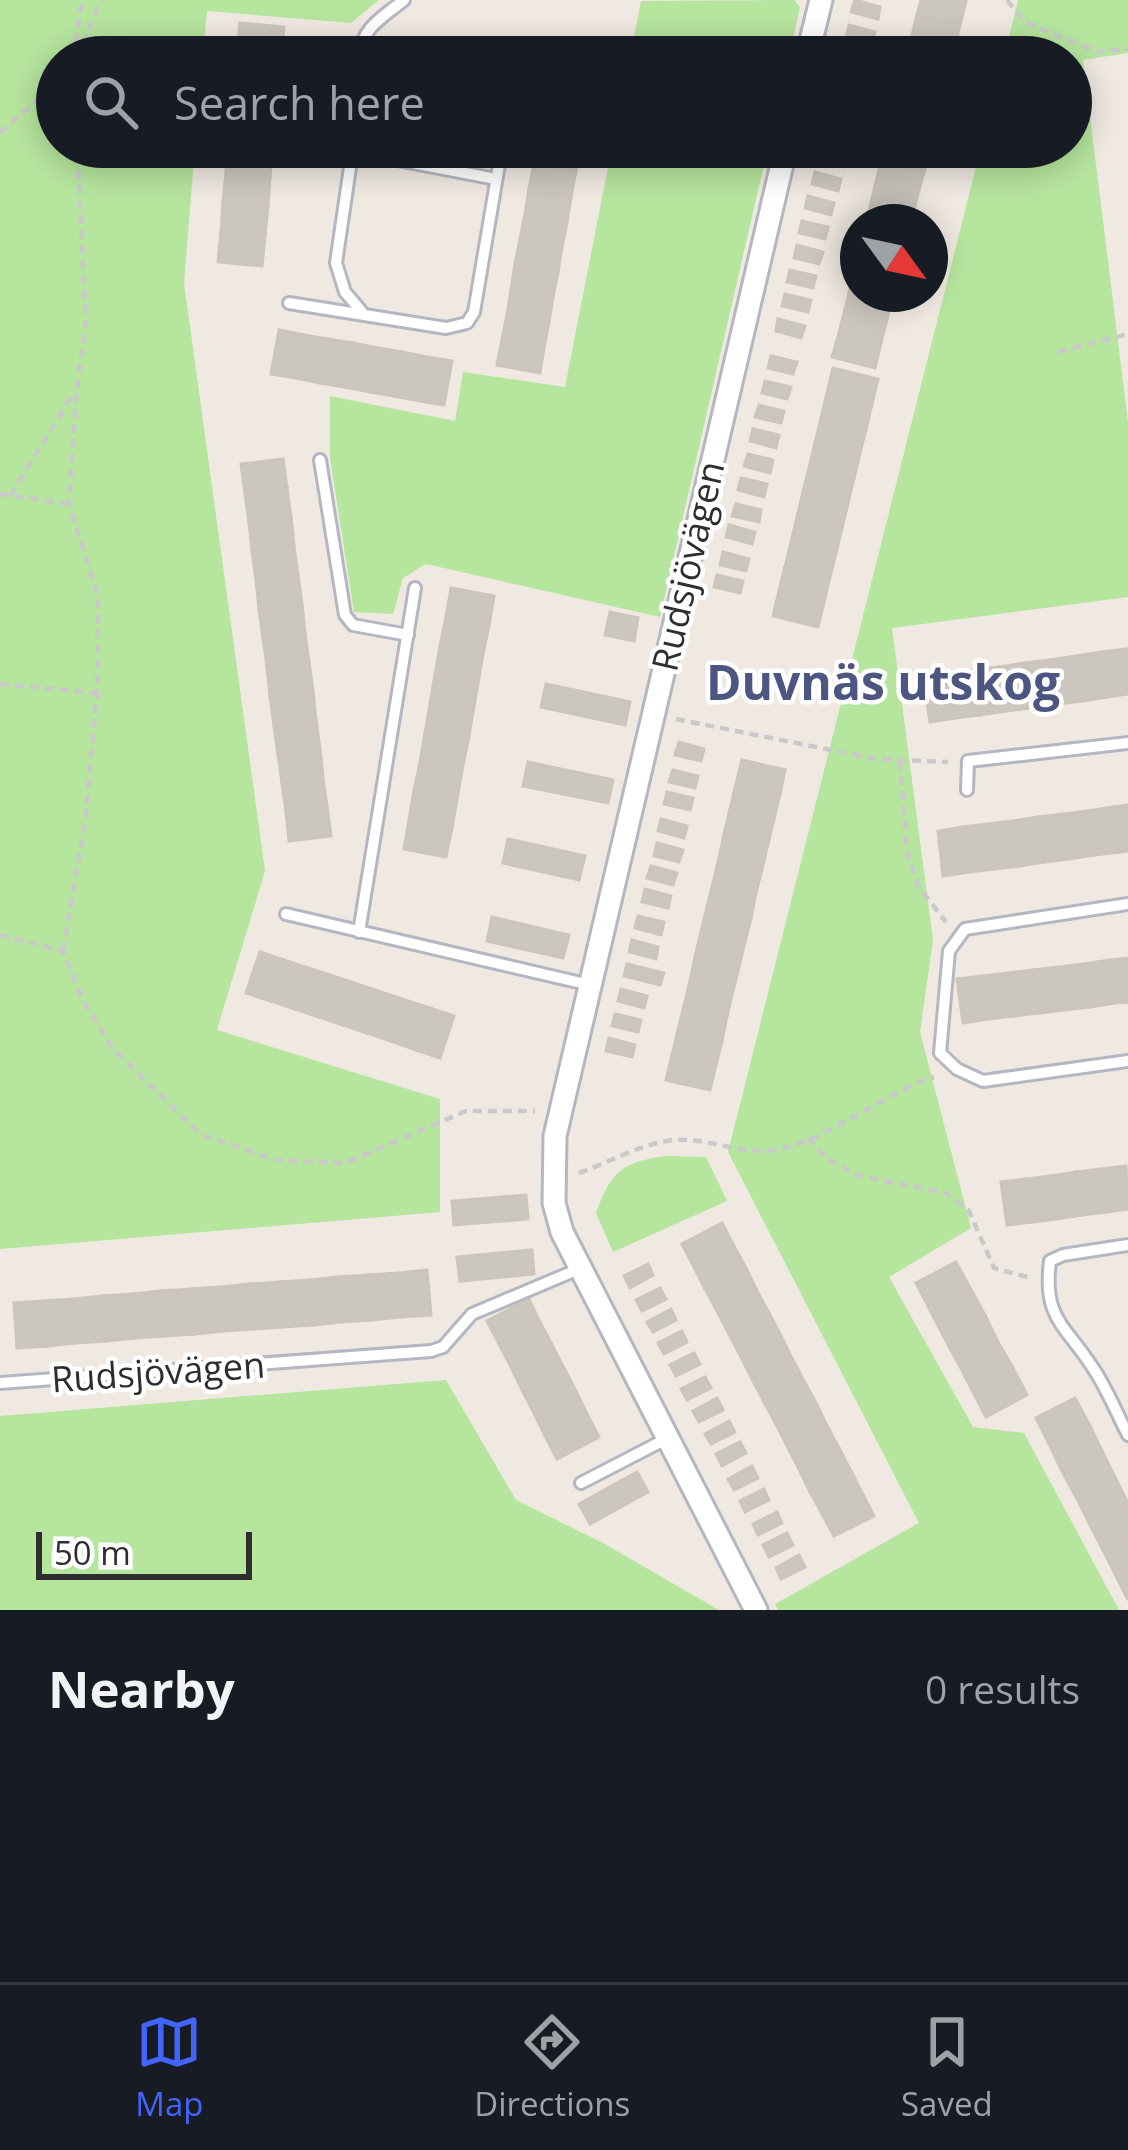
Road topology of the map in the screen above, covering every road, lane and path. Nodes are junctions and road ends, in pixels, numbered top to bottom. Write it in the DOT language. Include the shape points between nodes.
graph roads {
  1 [pos="82,0"];
  2 [pos="101,0"];
  3 [pos="404,0"];
  4 [pos="821,0"];
  5 [pos="1007,0"];
  6 [pos="78,36"];
  7 [pos="85,36"];
  8 [pos="364,36"];
  9 [pos="812,36"];
  10 [pos="1059,36"];
  11 [pos="1128,49"];
  12 [pos="1092,50"];
  13 [pos="36,101"];
  14 [pos="0,133"];
  15 [pos="77,168"];
  16 [pos="352,168"];
  17 [pos="439,168"];
  18 [pos="498,168"];
  19 [pos="780,168"];
  20 [pos="496,179"];
  21 [pos="290,303"];
  22 [pos="362,312"];
  23 [pos="1128,334"];
  24 [pos="1058,352"];
  25 [pos="77,387"];
  26 [pos="320,460"];
  27 [pos="0,494"];
  28 [pos="11,495"];
  29 [pos="69,504"];
  30 [pos="415,588"];
  31 [pos="408,635"];
  32 [pos="0,684"];
  33 [pos="97,693"];
  34 [pos="654,710"];
  35 [pos="1128,743"];
  36 [pos="900,761"];
  37 [pos="968,761"];
  38 [pos="967,790"];
  39 [pos="1128,904"];
  40 [pos="286,914"];
  41 [pos="359,932"];
  42 [pos="0,934"];
  43 [pos="957,936"];
  44 [pos="63,951"];
  45 [pos="590,985"];
  46 [pos="1128,1061"];
  47 [pos="957,1070"];
  48 [pos="543,1111"];
  49 [pos="808,1138"];
  50 [pos="568,1177"];
  51 [pos="1128,1246"];
  52 [pos="579,1269"];
  53 [pos="1047,1283"];
  54 [pos="0,1383"];
  55 [pos="1128,1435"];
  56 [pos="668,1438"];
  57 [pos="580,1483"];
  58 [pos="755,1610"];
  1 -- 6 [label="path"];
  2 -- 7 [label="path"];
  3 -- 8 [label="lane"];
  4 -- 9 [label="street"];
  5 -- 10 [label="path" via="1025,22"];
  11 -- 12 [label="path"];
  13 -- 14 [label="path"];
  15 -- 25 [label="path" via="86,323"];
  16 -- 22 [label="lane" via="336,263"];
  17 -- 20 [label="lane"];
  18 -- 20 [label="lane"];
  19 -- 34 [label="street, Rudsjövägen"];
  20 -- 22 [label="lane" via="467,323 446,328"];
  21 -- 22 [label="lane"];
  23 -- 24 [label="path"];
  25 -- 28 [label="path"];
  25 -- 29 [label="path"];
  26 -- 31 [label="lane" via="345,616 353,625"];
  27 -- 28 [label="path"];
  28 -- 29 [label="path"];
  29 -- 33 [label="path" via="98,597"];
  30 -- 31 [label="lane"];
  31 -- 41 [label="lane"];
  32 -- 33 [label="path"];
  33 -- 44 [label="path"];
  34 -- 36 [label="path"];
  34 -- 45 [label="street, Rudsjövägen"];
  35 -- 37 [label="lane"];
  36 -- 37 [label="path"];
  36 -- 43 [label="path" via="918,886"];
  37 -- 38 [label="lane"];
  39 -- 43 [label="lane"];
  40 -- 41 [label="lane"];
  41 -- 45 [label="lane"];
  42 -- 44 [label="path"];
  43 -- 47 [label="lane" via="940,1053"];
  44 -- 48 [label="path" via="113,1048 200,1134 257,1154 345,1163 466,1111"];
  45 -- 52 [label="street, Rudsjövägen" via="555,1136 554,1203"];
  46 -- 47 [label="lane" via="983,1082"];
  47 -- 49 [label="path" via="904,1087"];
  49 -- 50 [label="path" via="755,1153 667,1141"];
  49 -- 53 [label="path" via="827,1159 860,1175 946,1193 969,1211 994,1268"];
  51 -- 53 [label="lane" via="1063,1255 1050,1261"];
  52 -- 54 [label="lane, Rudsjövägen" via="472,1314 431,1351"];
  52 -- 56 [label="street, Rudsjövägen"];
  53 -- 55 [label="lane" via="1060,1326 1093,1367"];
  56 -- 57 [label="lane"];
  56 -- 58 [label="street, Rudsjövägen"];
}
